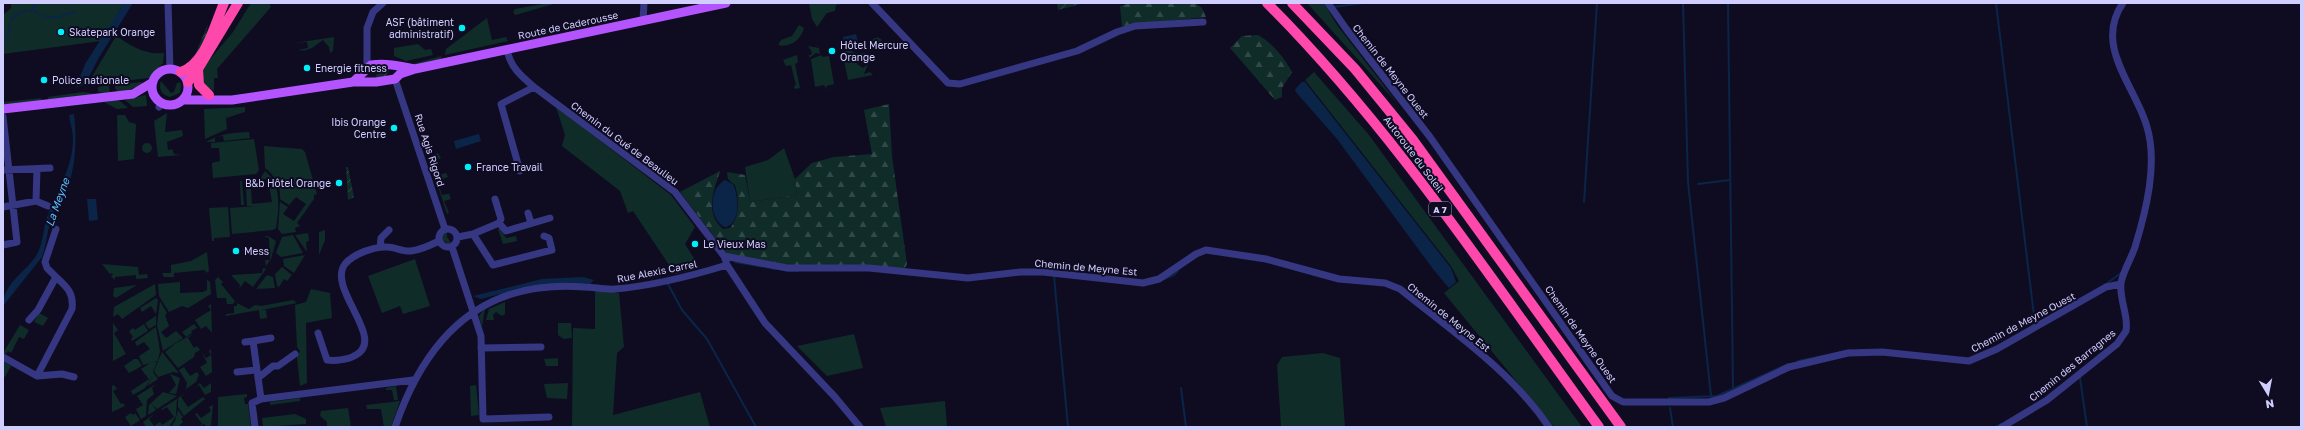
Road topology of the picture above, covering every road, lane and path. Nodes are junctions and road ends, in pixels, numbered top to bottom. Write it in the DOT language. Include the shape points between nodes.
graph roads {
  1 [pos="168,3"];
  2 [pos="220,3"];
  3 [pos="224,3"];
  4 [pos="230,3"];
  5 [pos="238,3"];
  6 [pos="246,3"];
  7 [pos="383,3"];
  8 [pos="644,3"];
  9 [pos="726,3"];
  10 [pos="872,3"];
  11 [pos="1267,3"];
  12 [pos="1292,3"];
  13 [pos="1328,3"];
  14 [pos="2123,3"];
  15 [pos="218,17"];
  16 [pos="643,21"];
  17 [pos="1203,22"];
  18 [pos="223,29"];
  19 [pos="207,42"];
  20 [pos="507,49"];
  21 [pos="367,54"];
  22 [pos="377,64"];
  23 [pos="170,69"];
  24 [pos="198,69"];
  25 [pos="366,70"];
  26 [pos="181,72"];
  27 [pos="398,73"];
  28 [pos="369,81"];
  29 [pos="153,82"];
  30 [pos="188,82"];
  31 [pos="353,82"];
  32 [pos="534,87"];
  33 [pos="138,92"];
  34 [pos="208,95"];
  35 [pos="248,97"];
  36 [pos="184,100"];
  37 [pos="158,102"];
  38 [pos="3,109"];
  39 [pos="3,117"];
  40 [pos="50,168"];
  41 [pos="6,169"];
  42 [pos="37,169"];
  43 [pos="520,171"];
  44 [pos="495,199"];
  45 [pos="36,201"];
  46 [pos="12,205"];
  47 [pos="48,206"];
  48 [pos="3,207"];
  49 [pos="528,213"];
  50 [pos="550,218"];
  51 [pos="499,223"];
  52 [pos="531,223"];
  53 [pos="56,229"];
  54 [pos="445,229"];
  55 [pos="388,230"];
  56 [pos="473,234"];
  57 [pos="544,236"];
  58 [pos="458,237"];
  59 [pos="439,241"];
  60 [pos="3,245"];
  61 [pos="452,247"];
  62 [pos="380,248"];
  63 [pos="724,256"];
  64 [pos="727,265"];
  65 [pos="56,277"];
  66 [pos="2121,284"];
  67 [pos="473,312"];
  68 [pos="29,320"];
  69 [pos="318,333"];
  70 [pos="271,338"];
  71 [pos="253,341"];
  72 [pos="245,342"];
  73 [pos="541,347"];
  74 [pos="481,348"];
  75 [pos="295,354"];
  76 [pos="3,357"];
  77 [pos="257,370"];
  78 [pos="237,372"];
  79 [pos="37,376"];
  80 [pos="74,377"];
  81 [pos="258,378"];
  82 [pos="413,380"];
  83 [pos="261,399"];
  84 [pos="549,417"];
  85 [pos="255,427"];
  86 [pos="395,427"];
  87 [pos="860,427"];
  88 [pos="1549,427"];
  89 [pos="1599,427"];
  90 [pos="1621,427"];
  91 [pos="2002,427"];
  1 -- 23 [label="street"];
  2 -- 15 [label="highway"];
  3 -- 15 [label="highway"];
  4 -- 19 [label="highway"];
  5 -- 18 [label="highway"];
  5 -- 19 [label="highway"];
  6 -- 18 [label="highway" via="238,17"];
  7 -- 21 [label="street" via="369,20"];
  8 -- 16 [label="street"];
  9 -- 16 [label="main road, Route de Caderousse"];
  10 -- 17 [label="street" via="948,83 960,84 1072,52 1135,26"];
  11 -- 89 [label="highway, Autoroute du Soleil / A 7" via="1310,47 1379,127"];
  12 -- 90 [label="highway, Autoroute du Soleil / A 7" via="1355,69 1413,140"];
  13 -- 66 [label="street, Chemin de Meyne Ouest" via="1430,137 1612,396 1623,402 1709,402 1724,398 1789,367 1852,352 1882,352 1970,361 1991,352 2106,287"];
  14 -- 66 [label="street, Chemin des Barragnes" via="2113,30 2114,49 2147,127 2150,161 2142,218"];
  15 -- 19 [label="highway"];
  16 -- 20 [label="main road, Route de Caderousse"];
  18 -- 24 [label="highway"];
  19 -- 26 [label="highway" via="192,67"];
  20 -- 27 [label="main road, Route de Caderousse"];
  20 -- 32 [label="street, Chemin du Gué de Beaulieu" via="514,67"];
  21 -- 22 [label="street"];
  21 -- 25 [label="street"];
  22 -- 25 [label="main road"];
  22 -- 27 [label="main road" via="393,64"];
  23 -- 26 [label="main road"];
  23 -- 29 [label="main road" via="159,73"];
  24 -- 30 [label="highway"];
  24 -- 34 [label="highway" via="199,85"];
  25 -- 28 [label="main road" via="365,77"];
  25 -- 31 [label="main road"];
  26 -- 30 [label="main road"];
  27 -- 28 [label="main road"];
  27 -- 54 [label="street, Rue Agis Rigord"];
  28 -- 31 [label="main road"];
  29 -- 33 [label="main road"];
  29 -- 37 [label="main road"];
  30 -- 34 [label="main road"];
  30 -- 36 [label="main road" via="188,92"];
  31 -- 35 [label="main road"];
  32 -- 43 [label="street" via="501,104"];
  32 -- 63 [label="street, Chemin du Gué de Beaulieu" via="675,192"];
  33 -- 37 [label="main road"];
  33 -- 38 [label="main road" via="119,97"];
  34 -- 35 [label="main road"];
  35 -- 36 [label="main road" via="224,101 198,98"];
  36 -- 37 [label="main road" via="173,105"];
  39 -- 41 [label="street"];
  40 -- 42 [label="street"];
  41 -- 42 [label="street"];
  41 -- 46 [label="street"];
  42 -- 45 [label="street"];
  44 -- 51 [label="street" via="501,219"];
  45 -- 46 [label="street"];
  45 -- 47 [label="street"];
  46 -- 48 [label="street"];
  46 -- 60 [label="street" via="17,242"];
  49 -- 52 [label="street"];
  50 -- 52 [label="street"];
  51 -- 52 [label="street" via="506,232"];
  51 -- 56 [label="street"];
  53 -- 65 [label="street" via="45,262"];
  54 -- 58 [label="street" via="452,229"];
  54 -- 59 [label="street" via="440,234"];
  55 -- 62 [label="street" via="381,238"];
  56 -- 57 [label="street" via="492,265 552,250 549,238"];
  56 -- 58 [label="street"];
  58 -- 61 [label="street"];
  59 -- 61 [label="street" via="446,247"];
  59 -- 62 [label="street" via="411,251"];
  61 -- 67 [label="street"];
  62 -- 69 [label="street" via="351,258 345,264 341,275 342,284 364,335 362,351 352,358 327,360"];
  63 -- 64 [label="street, Chemin du Gué de Beaulieu"];
  63 -- 88 [label="street, Chemin de Meyne Est" via="787,268 868,268 968,278 1043,272 1143,282 1160,279 1206,250 1266,259 1338,279 1385,283 1400,289 1480,354 1534,405"];
  64 -- 67 [label="street, Rue Alexis Carrel" via="700,273 613,289 538,288 493,300"];
  64 -- 87 [label="street, Chemin du Gué de Beaulieu" via="765,323"];
  65 -- 68 [label="street" via="38,310"];
  65 -- 79 [label="street" via="69,289 73,302 72,309"];
  66 -- 91 [label="street, Chemin des Barragnes" via="2127,327 2123,338 2047,400"];
  67 -- 74 [label="street" via="479,328"];
  67 -- 82 [label="street, Rue Alexis Carrel" via="437,345"];
  70 -- 71 [label="street"];
  71 -- 72 [label="street"];
  71 -- 77 [label="street"];
  73 -- 74 [label="street"];
  74 -- 84 [label="street" via="483,419"];
  75 -- 81 [label="street"];
  76 -- 79 [label="street"];
  77 -- 78 [label="street"];
  77 -- 81 [label="street"];
  79 -- 80 [label="street" via="62,374"];
  81 -- 83 [label="street"];
  82 -- 83 [label="street"];
  82 -- 86 [label="street, Rue Alexis Carrel"];
  83 -- 85 [label="street" via="252,403"];
}
